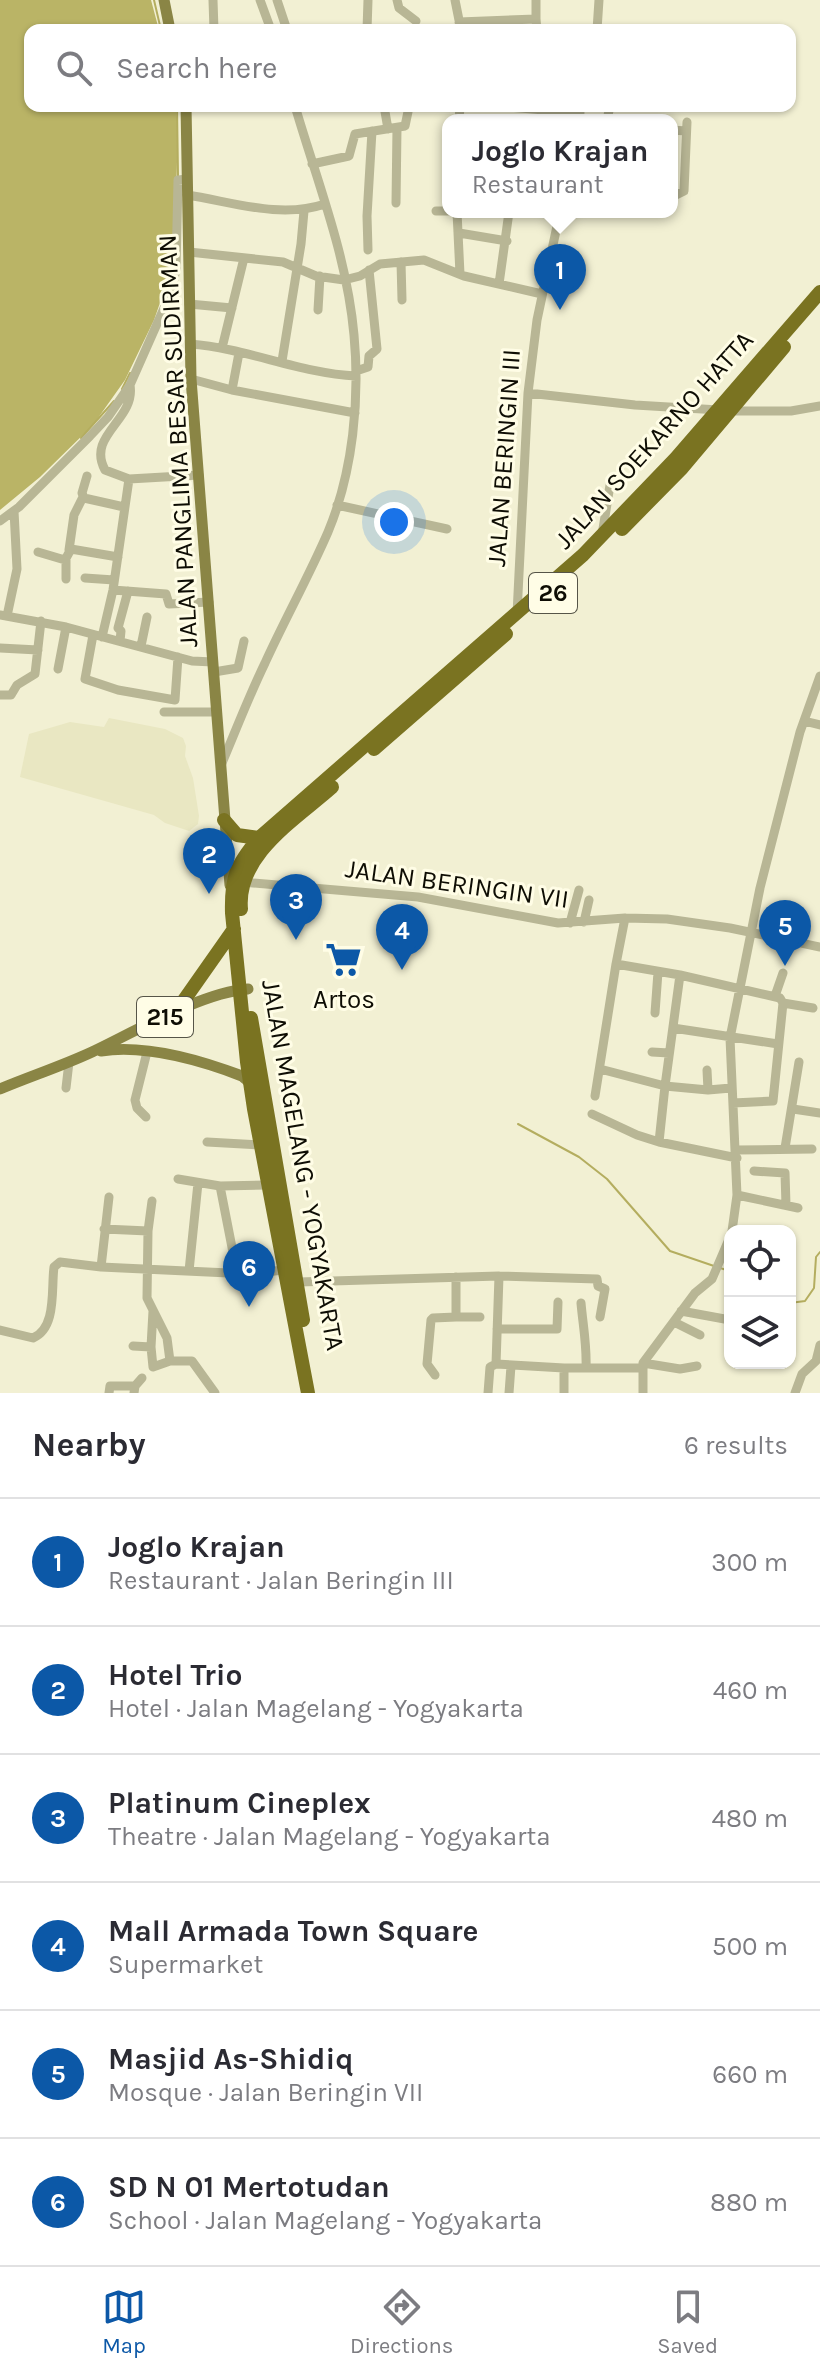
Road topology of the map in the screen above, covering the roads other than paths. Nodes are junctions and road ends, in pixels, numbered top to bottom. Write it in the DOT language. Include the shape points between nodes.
graph roads {
  1 [pos="164,0"];
  2 [pos="213,0"];
  3 [pos="260,0"];
  4 [pos="277,0"];
  5 [pos="368,0"];
  6 [pos="397,0"];
  7 [pos="455,0"];
  8 [pos="536,0"];
  9 [pos="599,0"];
  10 [pos="536,19"];
  11 [pos="416,21"];
  12 [pos="169,24"];
  13 [pos="214,24"];
  14 [pos="269,24"];
  15 [pos="285,24"];
  16 [pos="367,24"];
  17 [pos="460,24"];
  18 [pos="482,24"];
  19 [pos="536,24"];
  20 [pos="597,24"];
  21 [pos="186,112"];
  22 [pos="297,112"];
  23 [pos="386,112"];
  24 [pos="407,112"];
  25 [pos="392,128"];
  26 [pos="678,128"];
  27 [pos="372,131"];
  28 [pos="312,164"];
  29 [pos="187,179"];
  30 [pos="678,194"];
  31 [pos="187,195"];
  32 [pos="396,203"];
  33 [pos="325,204"];
  34 [pos="304,211"];
  35 [pos="436,211"];
  36 [pos="442,211"];
  37 [pos="458,218"];
  38 [pos="509,218"];
  39 [pos="559,218"];
  40 [pos="459,233"];
  41 [pos="507,241"];
  42 [pos="368,250"];
  43 [pos="189,252"];
  44 [pos="244,258"];
  45 [pos="401,262"];
  46 [pos="298,266"];
  47 [pos="369,270"];
  48 [pos="460,274"];
  49 [pos="320,276"];
  50 [pos="344,280"];
  51 [pos="499,284"];
  52 [pos="820,292"];
  53 [pos="542,294"];
  54 [pos="402,300"];
  55 [pos="189,304"];
  56 [pos="820,304"];
  57 [pos="232,308"];
  58 [pos="318,310"];
  59 [pos="190,344"];
  60 [pos="222,348"];
  61 [pos="239,353"];
  62 [pos="282,361"];
  63 [pos="356,374"];
  64 [pos="191,379"];
  65 [pos="130,385"];
  66 [pos="232,390"];
  67 [pos="528,393"];
  68 [pos="820,406"];
  69 [pos="725,411"];
  70 [pos="355,413"];
  71 [pos="199,475"];
  72 [pos="87,476"];
  73 [pos="129,479"];
  74 [pos="611,479"];
  75 [pos="83,497"];
  76 [pos="337,505"];
  77 [pos="124,507"];
  78 [pos="14,511"];
  79 [pos="0,521"];
  80 [pos="447,529"];
  81 [pos="602,535"];
  82 [pos="38,552"];
  83 [pos="67,555"];
  84 [pos="118,557"];
  85 [pos="85,578"];
  86 [pos="66,579"];
  87 [pos="114,585"];
  88 [pos="128,591"];
  89 [pos="209,602"];
  90 [pos="4,616"];
  91 [pos="147,617"];
  92 [pos="517,619"];
  93 [pos="41,621"];
  94 [pos="66,627"];
  95 [pos="98,636"];
  96 [pos="120,641"];
  97 [pos="244,641"];
  98 [pos="141,646"];
  99 [pos="0,648"];
  100 [pos="38,650"];
  101 [pos="178,657"];
  102 [pos="214,667"];
  103 [pos="58,669"];
  104 [pos="820,676"];
  105 [pos="0,695"];
  106 [pos="164,712"];
  107 [pos="217,712"];
  108 [pos="804,721"];
  109 [pos="820,725"];
  110 [pos="221,767"];
  111 [pos="224,820"];
  112 [pos="258,846"];
  113 [pos="237,880"];
  114 [pos="579,890"];
  115 [pos="589,900"];
  116 [pos="625,918"];
  117 [pos="584,922"];
  118 [pos="570,923"];
  119 [pos="234,929"];
  120 [pos="751,932"];
  121 [pos="820,947"];
  122 [pos="616,964"];
  123 [pos="658,972"];
  124 [pos="783,973"];
  125 [pos="680,975"];
  126 [pos="743,988"];
  127 [pos="244,990"];
  128 [pos="779,1000"];
  129 [pos="813,1008"];
  130 [pos="175,1013"];
  131 [pos="655,1013"];
  132 [pos="673,1028"];
  133 [pos="131,1032"];
  134 [pos="732,1038"];
  135 [pos="778,1044"];
  136 [pos="93,1051"];
  137 [pos="142,1051"];
  138 [pos="652,1052"];
  139 [pos="257,1053"];
  140 [pos="669,1053"];
  141 [pos="69,1062"];
  142 [pos="799,1062"];
  143 [pos="600,1069"];
  144 [pos="707,1070"];
  145 [pos="248,1071"];
  146 [pos="232,1072"];
  147 [pos="665,1086"];
  148 [pos="66,1088"];
  149 [pos="731,1088"];
  150 [pos="0,1089"];
  151 [pos="708,1090"];
  152 [pos="252,1091"];
  153 [pos="595,1096"];
  154 [pos="773,1101"];
  155 [pos="735,1103"];
  156 [pos="794,1105"];
  157 [pos="820,1113"];
  158 [pos="592,1114"];
  159 [pos="146,1117"];
  160 [pos="207,1142"];
  161 [pos="659,1142"];
  162 [pos="260,1145"];
  163 [pos="785,1148"];
  164 [pos="812,1149"];
  165 [pos="736,1154"];
  166 [pos="754,1171"];
  167 [pos="178,1179"];
  168 [pos="198,1183"];
  169 [pos="267,1185"];
  170 [pos="220,1186"];
  171 [pos="737,1195"];
  172 [pos="109,1197"];
  173 [pos="152,1201"];
  174 [pos="786,1205"];
  175 [pos="798,1208"];
  176 [pos="733,1225"];
  177 [pos="104,1229"];
  178 [pos="148,1231"];
  179 [pos="724,1253"];
  180 [pos="101,1267"];
  181 [pos="147,1270"];
  182 [pos="283,1270"];
  183 [pos="189,1271"];
  184 [pos="237,1273"];
  185 [pos="499,1276"];
  186 [pos="456,1277"];
  187 [pos="299,1282"];
  188 [pos="558,1302"];
  189 [pos="581,1303"];
  190 [pos="681,1311"];
  191 [pos="154,1312"];
  192 [pos="456,1317"];
  193 [pos="480,1317"];
  194 [pos="600,1317"];
  195 [pos="724,1319"];
  196 [pos="674,1322"];
  197 [pos="497,1329"];
  198 [pos="0,1330"];
  199 [pos="700,1335"];
  200 [pos="820,1345"];
  201 [pos="133,1346"];
  202 [pos="151,1347"];
  203 [pos="170,1361"];
  204 [pos="496,1364"];
  205 [pos="511,1366"];
  206 [pos="642,1366"];
  207 [pos="697,1366"];
  208 [pos="816,1367"];
  209 [pos="564,1368"];
  210 [pos="586,1368"];
  211 [pos="435,1375"];
  212 [pos="137,1386"];
  213 [pos="109,1393"];
  214 [pos="215,1393"];
  215 [pos="308,1393"];
  216 [pos="318,1393"];
  217 [pos="488,1393"];
  218 [pos="509,1393"];
  219 [pos="564,1393"];
  220 [pos="643,1393"];
  221 [pos="795,1393"];
  1 -- 12 [label="main road"];
  2 -- 13 [label="street"];
  3 -- 14 [label="street"];
  4 -- 15 [label="street"];
  5 -- 16 [label="street"];
  6 -- 11 [label="street"];
  7 -- 17 [label="street"];
  8 -- 10 [label="street"];
  9 -- 20 [label="street"];
  10 -- 18 [label="street"];
  10 -- 19 [label="street"];
  21 -- 29 [label="main road, JALAN PANGLIMA BESAR SUDIRMAN"];
  22 -- 28 [label="street"];
  23 -- 25 [label="street"];
  24 -- 25 [label="street" via="406,125"];
  25 -- 27 [label="street"];
  25 -- 32 [label="street"];
  26 -- 30 [label="street" via="686,126 684,191"];
  27 -- 28 [label="street" via="354,135 349,156"];
  27 -- 42 [label="street"];
  28 -- 33 [label="street"];
  29 -- 31 [label="main road, JALAN PANGLIMA BESAR SUDIRMAN"];
  29 -- 65 [label="street" via="178,180 172,290"];
  31 -- 34 [label="street"];
  31 -- 43 [label="main road, JALAN PANGLIMA BESAR SUDIRMAN"];
  33 -- 34 [label="street"];
  33 -- 50 [label="street"];
  34 -- 46 [label="street"];
  35 -- 36 [label="street"];
  37 -- 40 [label="street"];
  38 -- 41 [label="street"];
  39 -- 53 [label="street, JALAN BERINGIN III"];
  40 -- 41 [label="street"];
  40 -- 48 [label="street"];
  41 -- 51 [label="street"];
  43 -- 44 [label="street"];
  43 -- 55 [label="main road, JALAN PANGLIMA BESAR SUDIRMAN"];
  44 -- 46 [label="street"];
  44 -- 57 [label="street"];
  45 -- 47 [label="street"];
  45 -- 48 [label="street" via="427,261"];
  45 -- 54 [label="street"];
  46 -- 49 [label="street"];
  46 -- 62 [label="street"];
  47 -- 50 [label="street"];
  47 -- 63 [label="street" via="377,349 369,356 368,367"];
  48 -- 51 [label="street"];
  49 -- 50 [label="street"];
  49 -- 58 [label="street"];
  50 -- 63 [label="street"];
  51 -- 53 [label="street"];
  52 -- 69 [label="highway, JALAN SOEKARNO HATTA / 26"];
  53 -- 67 [label="street, JALAN BERINGIN III"];
  55 -- 57 [label="street"];
  55 -- 59 [label="main road, JALAN PANGLIMA BESAR SUDIRMAN"];
  56 -- 69 [label="highway, JALAN SOEKARNO HATTA / 26"];
  57 -- 60 [label="street"];
  59 -- 60 [label="street"];
  59 -- 64 [label="main road, JALAN PANGLIMA BESAR SUDIRMAN"];
  60 -- 61 [label="street"];
  61 -- 62 [label="street"];
  61 -- 66 [label="street"];
  62 -- 63 [label="street" via="319,372"];
  63 -- 70 [label="street"];
  64 -- 66 [label="street"];
  64 -- 71 [label="main road, JALAN PANGLIMA BESAR SUDIRMAN"];
  65 -- 73 [label="street" via="130,405 104,438 101,456 110,473"];
  65 -- 78 [label="street" via="108,417"];
  66 -- 70 [label="street"];
  67 -- 69 [label="street"];
  67 -- 92 [label="street, JALAN BERINGIN III"];
  68 -- 69 [label="street"];
  69 -- 81 [label="highway, JALAN SOEKARNO HATTA / 26"];
  69 -- 92 [label="highway, JALAN SOEKARNO HATTA / 26" via="682,468 635,516"];
  70 -- 76 [label="street"];
  71 -- 73 [label="street"];
  71 -- 89 [label="main road, JALAN PANGLIMA BESAR SUDIRMAN"];
  72 -- 75 [label="street"];
  73 -- 77 [label="street"];
  74 -- 81 [label="street"];
  75 -- 77 [label="street"];
  75 -- 83 [label="street"];
  76 -- 80 [label="street"];
  76 -- 110 [label="street"];
  77 -- 84 [label="street"];
  78 -- 79 [label="street"];
  78 -- 90 [label="street" via="17,569"];
  81 -- 92 [label="highway, JALAN SOEKARNO HATTA / 26"];
  82 -- 83 [label="street"];
  83 -- 84 [label="street" via="95,551"];
  83 -- 86 [label="street"];
  84 -- 87 [label="street"];
  85 -- 87 [label="street"];
  87 -- 88 [label="street"];
  87 -- 95 [label="street"];
  88 -- 89 [label="street" via="166,594 169,604"];
  88 -- 96 [label="street" via="118,628"];
  89 -- 102 [label="main road, JALAN PANGLIMA BESAR SUDIRMAN"];
  90 -- 93 [label="street"];
  91 -- 98 [label="street"];
  92 -- 112 [label="highway, JALAN SOEKARNO HATTA / 26"];
  93 -- 94 [label="street"];
  93 -- 100 [label="street"];
  94 -- 95 [label="street"];
  94 -- 103 [label="street"];
  95 -- 96 [label="street"];
  95 -- 101 [label="street" via="85,679 118,690 174,701"];
  96 -- 98 [label="street"];
  97 -- 102 [label="street" via="238,668"];
  98 -- 101 [label="street"];
  99 -- 100 [label="street"];
  100 -- 105 [label="street" via="33,676 11,695"];
  101 -- 102 [label="street"];
  102 -- 107 [label="main road, JALAN PANGLIMA BESAR SUDIRMAN"];
  104 -- 108 [label="street"];
  106 -- 107 [label="street"];
  107 -- 110 [label="main road, JALAN PANGLIMA BESAR SUDIRMAN"];
  108 -- 109 [label="street"];
  108 -- 120 [label="street"];
  110 -- 111 [label="main road, JALAN PANGLIMA BESAR SUDIRMAN"];
  111 -- 112 [label="highway" via="237,835"];
  111 -- 113 [label="main road, JALAN PANGLIMA BESAR SUDIRMAN"];
  112 -- 113 [label="highway, 26"];
  112 -- 113 [label="highway, 26"];
  113 -- 118 [label="street, JALAN BERINGIN VII" via="408,896"];
  113 -- 119 [label="highway, JALAN MAGELANG - YOGYAKARTA / 26"];
  113 -- 127 [label="highway, JALAN MAGELANG - YOGYAKARTA / 26"];
  114 -- 118 [label="street"];
  115 -- 117 [label="street"];
  116 -- 117 [label="street, JALAN BERINGIN VII"];
  116 -- 120 [label="street, JALAN BERINGIN VII"];
  116 -- 122 [label="street"];
  117 -- 118 [label="street, JALAN BERINGIN VII"];
  119 -- 127 [label="highway, JALAN MAGELANG - YOGYAKARTA / 26"];
  119 -- 130 [label="highway, 215"];
  120 -- 121 [label="street, JALAN BERINGIN VII"];
  120 -- 126 [label="street"];
  122 -- 123 [label="street"];
  122 -- 143 [label="street"];
  123 -- 125 [label="street"];
  123 -- 131 [label="street"];
  124 -- 128 [label="street"];
  125 -- 126 [label="street"];
  125 -- 132 [label="street"];
  126 -- 128 [label="street"];
  126 -- 134 [label="street"];
  127 -- 130 [label="main road, 215"];
  127 -- 139 [label="highway, JALAN MAGELANG - YOGYAKARTA / 26"];
  127 -- 145 [label="highway, JALAN MAGELANG - YOGYAKARTA / 26"];
  128 -- 129 [label="street"];
  128 -- 135 [label="street"];
  130 -- 133 [label="main road, 215"];
  132 -- 134 [label="street"];
  132 -- 140 [label="street"];
  133 -- 136 [label="main road, 215"];
  133 -- 137 [label="main road, 215" via="131,1043"];
  134 -- 135 [label="street"];
  134 -- 149 [label="street"];
  135 -- 154 [label="street"];
  136 -- 137 [label="main road, 215"];
  136 -- 141 [label="main road, 215"];
  137 -- 146 [label="main road, 215"];
  137 -- 159 [label="street" via="135,1100"];
  138 -- 140 [label="street"];
  139 -- 145 [label="main road" via="256,1064"];
  139 -- 187 [label="highway, JALAN MAGELANG - YOGYAKARTA / 26"];
  140 -- 147 [label="street"];
  141 -- 148 [label="street"];
  141 -- 150 [label="main road, 215"];
  142 -- 156 [label="street"];
  143 -- 147 [label="street"];
  143 -- 153 [label="street"];
  144 -- 151 [label="street"];
  145 -- 146 [label="main road"];
  145 -- 152 [label="highway, JALAN MAGELANG - YOGYAKARTA / 26"];
  146 -- 152 [label="main road" via="248,1081"];
  147 -- 151 [label="street"];
  147 -- 161 [label="street"];
  149 -- 151 [label="street"];
  149 -- 155 [label="street"];
  152 -- 162 [label="highway, JALAN MAGELANG - YOGYAKARTA / 26"];
  154 -- 155 [label="street"];
  154 -- 156 [label="street"];
  155 -- 165 [label="street"];
  156 -- 157 [label="street"];
  156 -- 163 [label="street"];
  158 -- 161 [label="street"];
  160 -- 162 [label="street"];
  161 -- 165 [label="street"];
  162 -- 169 [label="highway, JALAN MAGELANG - YOGYAKARTA / 26"];
  163 -- 164 [label="street"];
  163 -- 165 [label="street"];
  165 -- 171 [label="street"];
  166 -- 174 [label="street" via="785,1173"];
  167 -- 168 [label="street"];
  168 -- 170 [label="street"];
  168 -- 183 [label="street"];
  169 -- 170 [label="street"];
  169 -- 182 [label="highway, JALAN MAGELANG - YOGYAKARTA / 26"];
  170 -- 184 [label="street"];
  171 -- 174 [label="street"];
  171 -- 176 [label="street"];
  172 -- 177 [label="street"];
  173 -- 178 [label="street"];
  174 -- 175 [label="street"];
  177 -- 178 [label="street"];
  177 -- 180 [label="street"];
  178 -- 181 [label="street"];
  179 -- 190 [label="street" via="712,1279"];
  180 -- 181 [label="street"];
  180 -- 198 [label="street" via="58,1263 45,1330 33,1338"];
  181 -- 183 [label="street"];
  181 -- 191 [label="street" via="147,1298"];
  182 -- 184 [label="street"];
  182 -- 215 [label="highway, JALAN MAGELANG - YOGYAKARTA / 26"];
  183 -- 184 [label="street"];
  185 -- 186 [label="street"];
  185 -- 194 [label="street" via="597,1279 605,1288"];
  185 -- 197 [label="street"];
  186 -- 187 [label="street"];
  186 -- 192 [label="street"];
  187 -- 216 [label="highway, JALAN MAGELANG - YOGYAKARTA / 26"];
  188 -- 197 [label="street" via="557,1329"];
  189 -- 210 [label="street"];
  190 -- 195 [label="street"];
  190 -- 196 [label="street"];
  191 -- 202 [label="street"];
  191 -- 203 [label="street" via="167,1338"];
  192 -- 193 [label="street"];
  192 -- 211 [label="street" via="431,1318 427,1364"];
  196 -- 199 [label="street"];
  196 -- 206 [label="street"];
  197 -- 204 [label="street"];
  200 -- 208 [label="street"];
  201 -- 202 [label="street"];
  202 -- 203 [label="street" via="153,1367"];
  203 -- 214 [label="street" via="192,1361"];
  204 -- 205 [label="street"];
  204 -- 217 [label="street" via="490,1367"];
  205 -- 209 [label="street"];
  205 -- 218 [label="street"];
  206 -- 207 [label="street"];
  206 -- 210 [label="street"];
  206 -- 220 [label="street"];
  208 -- 221 [label="street" via="802,1374"];
  209 -- 210 [label="street"];
  209 -- 219 [label="street"];
  212 -- 213 [label="street" via="110,1386"];
}
